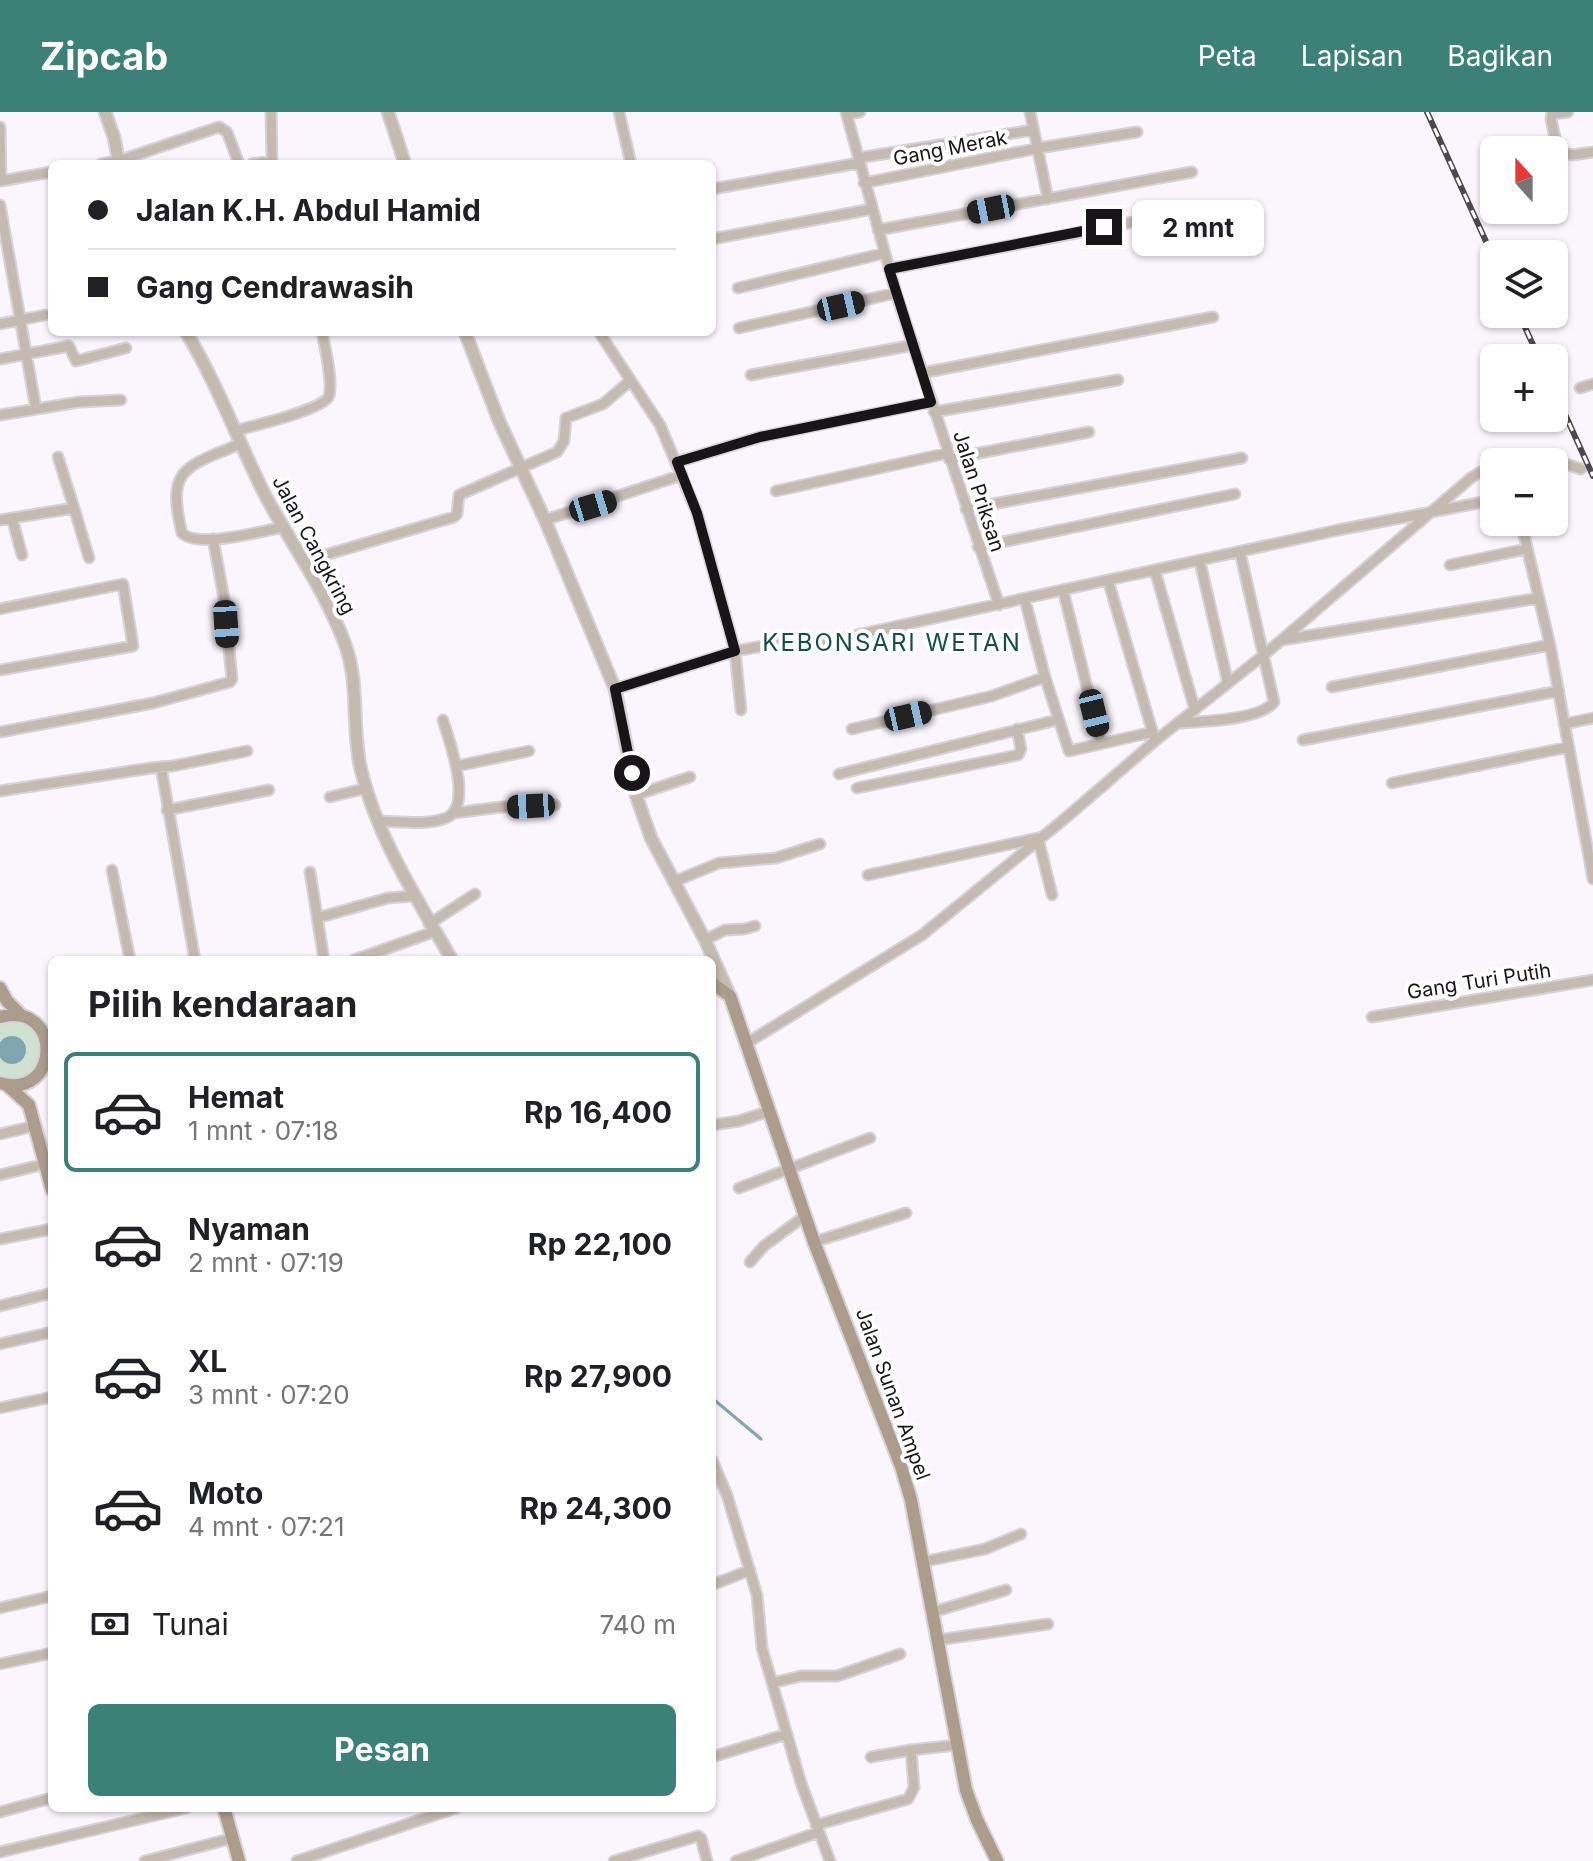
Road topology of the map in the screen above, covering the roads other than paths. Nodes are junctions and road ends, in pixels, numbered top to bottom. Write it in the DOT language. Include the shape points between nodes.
graph roads {
  1 [pos="105,112"];
  2 [pos="271,112"];
  3 [pos="388,112"];
  4 [pos="619,112"];
  5 [pos="860,112"];
  6 [pos="1030,112"];
  7 [pos="1568,112"];
  8 [pos="846,113"];
  9 [pos="1552,113"];
  10 [pos="0,127"];
  11 [pos="1033,130"];
  12 [pos="1137,132"];
  13 [pos="1039,148"];
  14 [pos="1593,152"];
  15 [pos="119,160"];
  16 [pos="125,160"];
  17 [pos="238,160"];
  18 [pos="272,160"];
  19 [pos="404,160"];
  20 [pos="630,160"];
  21 [pos="858,160"];
  22 [pos="1192,172"];
  23 [pos="48,173"];
  24 [pos="0,181"];
  25 [pos="864,183"];
  26 [pos="716,188"];
  27 [pos="1048,199"];
  28 [pos="0,205"];
  29 [pos="872,209"];
  30 [pos="1196,210"];
  31 [pos="878,230"];
  32 [pos="716,238"];
  33 [pos="885,253"];
  34 [pos="11,265"];
  35 [pos="0,267"];
  36 [pos="889,269"];
  37 [pos="738,288"];
  38 [pos="896,293"];
  39 [pos="45,315"];
  40 [pos="1213,317"];
  41 [pos="19,320"];
  42 [pos="0,324"];
  43 [pos="739,328"];
  44 [pos="188,336"];
  45 [pos="322,336"];
  46 [pos="467,336"];
  47 [pos="602,336"];
  48 [pos="914,345"];
  49 [pos="126,348"];
  50 [pos="27,355"];
  51 [pos="0,359"];
  52 [pos="922,373"];
  53 [pos="751,375"];
  54 [pos="1118,380"];
  55 [pos="630,381"];
  56 [pos="1593,384"];
  57 [pos="1580,388"];
  58 [pos="121,400"];
  59 [pos="933,407"];
  60 [pos="36,409"];
  61 [pos="0,415"];
  62 [pos="234,431"];
  63 [pos="1089,432"];
  64 [pos="240,444"];
  65 [pos="948,456"];
  66 [pos="58,457"];
  67 [pos="1242,458"];
  68 [pos="677,462"];
  69 [pos="1568,465"];
  70 [pos="521,467"];
  71 [pos="1581,469"];
  72 [pos="1480,472"];
  73 [pos="682,475"];
  74 [pos="776,491"];
  75 [pos="1235,494"];
  76 [pos="1480,503"];
  77 [pos="74,508"];
  78 [pos="966,509"];
  79 [pos="1433,511"];
  80 [pos="12,518"];
  81 [pos="0,520"];
  82 [pos="545,520"];
  83 [pos="284,527"];
  84 [pos="1524,536"];
  85 [pos="213,539"];
  86 [pos="978,547"];
  87 [pos="1526,549"];
  88 [pos="1240,552"];
  89 [pos="22,555"];
  90 [pos="89,558"];
  91 [pos="305,561"];
  92 [pos="1200,562"];
  93 [pos="1450,565"];
  94 [pos="1155,571"];
  95 [pos="1108,580"];
  96 [pos="1063,590"];
  97 [pos="1539,598"];
  98 [pos="1025,600"];
  99 [pos="999,605"];
  100 [pos="0,609"];
  101 [pos="1279,641"];
  102 [pos="1550,645"];
  103 [pos="735,651"];
  104 [pos="1265,654"];
  105 [pos="0,670"];
  106 [pos="1045,677"];
  107 [pos="1228,683"];
  108 [pos="1332,687"];
  109 [pos="615,689"];
  110 [pos="1559,691"];
  111 [pos="741,710"];
  112 [pos="1195,710"];
  113 [pos="1593,718"];
  114 [pos="443,720"];
  115 [pos="1057,720"];
  116 [pos="1178,723"];
  117 [pos="1564,724"];
  118 [pos="852,729"];
  119 [pos="1017,729"];
  120 [pos="0,732"];
  121 [pos="1154,737"];
  122 [pos="1303,740"];
  123 [pos="1101,744"];
  124 [pos="1569,747"];
  125 [pos="247,751"];
  126 [pos="529,751"];
  127 [pos="457,766"];
  128 [pos="161,767"];
  129 [pos="839,774"];
  130 [pos="690,777"];
  131 [pos="1392,783"];
  132 [pos="367,788"];
  133 [pos="857,788"];
  134 [pos="269,790"];
  135 [pos="0,791"];
  136 [pos="636,795"];
  137 [pos="330,797"];
  138 [pos="555,805"];
  139 [pos="167,810"];
  140 [pos="454,813"];
  141 [pos="377,821"];
  142 [pos="1038,838"];
  143 [pos="820,844"];
  144 [pos="1591,852"];
  145 [pos="112,870"];
  146 [pos="310,872"];
  147 [pos="868,875"];
  148 [pos="1593,879"];
  149 [pos="673,882"];
  150 [pos="475,894"];
  151 [pos="1052,895"];
  152 [pos="414,896"];
  153 [pos="317,918"];
  154 [pos="755,926"];
  155 [pos="432,927"];
  156 [pos="705,940"];
  157 [pos="129,956"];
  158 [pos="194,956"];
  159 [pos="323,956"];
  160 [pos="363,956"];
  161 [pos="450,956"];
  162 [pos="711,956"];
  163 [pos="716,969"];
  164 [pos="1593,980"];
  165 [pos="716,986"];
  166 [pos="0,989"];
  167 [pos="730,996"];
  168 [pos="0,1014"];
  169 [pos="21,1015"];
  170 [pos="1372,1017"];
  171 [pos="46,1029"];
  172 [pos="747,1043"];
  173 [pos="48,1054"];
  174 [pos="37,1075"];
  175 [pos="4,1084"];
  176 [pos="29,1105"];
  177 [pos="770,1111"];
  178 [pos="716,1124"];
  179 [pos="35,1126"];
  180 [pos="0,1134"];
  181 [pos="870,1138"];
  182 [pos="45,1164"];
  183 [pos="790,1169"];
  184 [pos="0,1175"];
  185 [pos="48,1175"];
  186 [pos="739,1188"];
  187 [pos="906,1213"];
  188 [pos="806,1215"];
  189 [pos="48,1230"];
  190 [pos="0,1239"];
  191 [pos="814,1242"];
  192 [pos="750,1262"];
  193 [pos="48,1294"];
  194 [pos="0,1306"];
  195 [pos="48,1333"];
  196 [pos="0,1344"];
  197 [pos="48,1398"];
  198 [pos="0,1408"];
  199 [pos="716,1469"];
  200 [pos="1021,1534"];
  201 [pos="922,1562"];
  202 [pos="750,1570"];
  203 [pos="716,1583"];
  204 [pos="1006,1590"];
  205 [pos="48,1597"];
  206 [pos="0,1608"];
  207 [pos="933,1612"];
  208 [pos="1048,1624"];
  209 [pos="938,1640"];
  210 [pos="48,1654"];
  211 [pos="900,1654"];
  212 [pos="0,1664"];
  213 [pos="772,1683"];
  214 [pos="787,1734"];
  215 [pos="949,1746"];
  216 [pos="920,1749"];
  217 [pos="716,1756"];
  218 [pos="871,1757"];
  219 [pos="48,1799"];
  220 [pos="0,1812"];
  221 [pos="169,1812"];
  222 [pos="225,1812"];
  223 [pos="444,1812"];
  224 [pos="818,1829"];
  225 [pos="233,1838"];
  226 [pos="0,1852"];
  227 [pos="145,1861"];
  228 [pos="239,1861"];
  229 [pos="297,1861"];
  230 [pos="614,1861"];
  231 [pos="707,1861"];
  232 [pos="736,1861"];
  233 [pos="830,1861"];
  234 [pos="997,1861"];
  1 -- 15 [label="street"];
  2 -- 18 [label="street"];
  3 -- 19 [label="street"];
  4 -- 20 [label="street"];
  5 -- 8 [label="street"];
  6 -- 11 [label="street"];
  7 -- 9 [label="street"];
  8 -- 21 [label="street, Jalan Priksan"];
  9 -- 14 [label="street" via="1558,152"];
  10 -- 24 [label="street"];
  11 -- 13 [label="street"];
  11 -- 21 [label="street"];
  12 -- 13 [label="street, Gang Merak"];
  13 -- 25 [label="street, Gang Merak"];
  13 -- 27 [label="street"];
  16 -- 17 [label="street" via="219,127 227,132"];
  21 -- 25 [label="street, Jalan Priksan"];
  21 -- 26 [label="street"];
  22 -- 27 [label="street"];
  23 -- 24 [label="street"];
  25 -- 29 [label="street, Jalan Priksan"];
  27 -- 31 [label="street"];
  28 -- 34 [label="street"];
  29 -- 31 [label="street, Jalan Priksan"];
  29 -- 32 [label="street"];
  30 -- 36 [label="street"];
  31 -- 33 [label="street, Jalan Priksan"];
  33 -- 36 [label="street, Jalan Priksan"];
  33 -- 37 [label="street"];
  34 -- 35 [label="street"];
  34 -- 41 [label="street"];
  36 -- 38 [label="street, Jalan Priksan"];
  38 -- 43 [label="street"];
  38 -- 48 [label="street, Jalan Priksan"];
  39 -- 41 [label="street"];
  40 -- 52 [label="street"];
  41 -- 42 [label="street"];
  41 -- 50 [label="street"];
  44 -- 62 [label="street, Jalan Cangkring"];
  45 -- 62 [label="street" via="329,395 325,401"];
  46 -- 70 [label="street"];
  47 -- 55 [label="street"];
  48 -- 52 [label="street, Jalan Priksan"];
  48 -- 53 [label="street"];
  49 -- 50 [label="street" via="76,361 69,346"];
  50 -- 51 [label="street"];
  50 -- 60 [label="street"];
  52 -- 59 [label="street, Jalan Priksan"];
  54 -- 59 [label="street"];
  55 -- 68 [label="street"];
  55 -- 70 [label="street" via="603,404 566,418 557,452"];
  56 -- 57 [label="street"];
  58 -- 60 [label="street"];
  59 -- 65 [label="street, Jalan Priksan"];
  59 -- 68 [label="street" via="760,437"];
  60 -- 61 [label="street"];
  62 -- 64 [label="street, Jalan Cangkring"];
  63 -- 65 [label="street"];
  64 -- 83 [label="street, Jalan Cangkring"];
  64 -- 85 [label="street" via="193,464 175,491 182,533 192,540"];
  65 -- 74 [label="street"];
  65 -- 78 [label="street, Jalan Priksan"];
  66 -- 77 [label="street"];
  67 -- 78 [label="street"];
  68 -- 73 [label="street"];
  69 -- 71 [label="street"];
  70 -- 82 [label="street"];
  70 -- 91 [label="street" via="459,495 454,517"];
  72 -- 79 [label="street"];
  73 -- 82 [label="street"];
  73 -- 103 [label="street"];
  75 -- 86 [label="street"];
  76 -- 79 [label="street"];
  77 -- 80 [label="street"];
  77 -- 90 [label="street"];
  78 -- 86 [label="street, Jalan Priksan"];
  79 -- 88 [label="street"];
  79 -- 101 [label="street"];
  80 -- 81 [label="street"];
  80 -- 89 [label="street"];
  82 -- 109 [label="street"];
  83 -- 85 [label="street"];
  83 -- 91 [label="street, Jalan Cangkring"];
  84 -- 87 [label="street"];
  85 -- 120 [label="street" via="230,682 153,703"];
  86 -- 99 [label="street, Jalan Priksan"];
  87 -- 93 [label="street"];
  87 -- 97 [label="street"];
  88 -- 92 [label="street"];
  88 -- 104 [label="street"];
  91 -- 132 [label="street, Jalan Cangkring" via="329,603 351,662"];
  92 -- 94 [label="street"];
  92 -- 107 [label="street"];
  94 -- 95 [label="street"];
  94 -- 112 [label="street"];
  95 -- 96 [label="street"];
  95 -- 121 [label="street"];
  96 -- 98 [label="street"];
  96 -- 123 [label="street"];
  97 -- 101 [label="street"];
  97 -- 102 [label="street"];
  98 -- 99 [label="street"];
  98 -- 106 [label="street"];
  99 -- 103 [label="street" via="829,641 802,639"];
  100 -- 105 [label="street" via="123,584 133,646"];
  101 -- 104 [label="street"];
  102 -- 108 [label="street"];
  102 -- 110 [label="street"];
  103 -- 109 [label="street"];
  103 -- 111 [label="street"];
  104 -- 107 [label="street"];
  104 -- 116 [label="street" via="1273,705 1223,719"];
  106 -- 115 [label="street"];
  106 -- 118 [label="street" via="992,696"];
  107 -- 112 [label="street"];
  109 -- 136 [label="street"];
  110 -- 117 [label="street"];
  110 -- 122 [label="street"];
  112 -- 116 [label="street"];
  113 -- 117 [label="street"];
  114 -- 127 [label="street"];
  115 -- 119 [label="street"];
  115 -- 123 [label="street" via="1069,751"];
  116 -- 121 [label="street"];
  117 -- 124 [label="street"];
  119 -- 129 [label="street"];
  119 -- 133 [label="street" via="1018,755"];
  121 -- 123 [label="street"];
  121 -- 142 [label="street"];
  124 -- 131 [label="street"];
  124 -- 144 [label="street"];
  125 -- 128 [label="street"];
  126 -- 127 [label="street"];
  127 -- 140 [label="street"];
  128 -- 135 [label="street"];
  128 -- 139 [label="street"];
  130 -- 136 [label="street"];
  132 -- 137 [label="street"];
  132 -- 141 [label="street, Jalan Cangkring"];
  134 -- 139 [label="street"];
  136 -- 149 [label="street"];
  138 -- 140 [label="street"];
  139 -- 158 [label="street"];
  140 -- 141 [label="street" via="433,821"];
  141 -- 152 [label="street, Jalan Cangkring"];
  142 -- 147 [label="street"];
  142 -- 151 [label="street"];
  142 -- 172 [label="street" via="922,935"];
  143 -- 149 [label="street" via="776,858 719,863"];
  144 -- 148 [label="street"];
  145 -- 157 [label="street"];
  146 -- 153 [label="street"];
  149 -- 156 [label="street"];
  150 -- 155 [label="street"];
  152 -- 153 [label="street"];
  152 -- 155 [label="street, Jalan Cangkring"];
  153 -- 159 [label="street"];
  154 -- 156 [label="street" via="725,930"];
  155 -- 160 [label="street"];
  155 -- 161 [label="street, Jalan Cangkring"];
  156 -- 162 [label="street"];
  163 -- 167 [label="street"];
  164 -- 170 [label="street, Gang Turi Putih"];
  165 -- 167 [label="main road"];
  166 -- 168 [label="main road"];
  166 -- 169 [label="main road"];
  167 -- 172 [label="main road, Jalan Sunan Ampel"];
  168 -- 169 [label="main road"];
  169 -- 171 [label="main road"];
  172 -- 177 [label="main road, Jalan Sunan Ampel"];
  173 -- 174 [label="main road"];
  174 -- 175 [label="main road" via="18,1085"];
  174 -- 176 [label="main road"];
  175 -- 176 [label="main road"];
  176 -- 179 [label="main road"];
  177 -- 178 [label="street"];
  177 -- 183 [label="main road, Jalan Sunan Ampel"];
  179 -- 180 [label="street"];
  179 -- 182 [label="main road"];
  181 -- 183 [label="street"];
  182 -- 184 [label="street"];
  182 -- 185 [label="main road"];
  183 -- 186 [label="street"];
  183 -- 188 [label="main road, Jalan Sunan Ampel"];
  187 -- 191 [label="street"];
  188 -- 191 [label="main road, Jalan Sunan Ampel"];
  188 -- 192 [label="street"];
  189 -- 190 [label="street"];
  191 -- 201 [label="main road, Jalan Sunan Ampel" via="901,1466"];
  193 -- 194 [label="street"];
  195 -- 196 [label="street"];
  197 -- 198 [label="street"];
  199 -- 202 [label="street"];
  200 -- 201 [label="street" via="985,1549"];
  201 -- 207 [label="main road, Jalan Sunan Ampel"];
  202 -- 203 [label="street"];
  202 -- 213 [label="street"];
  204 -- 207 [label="street"];
  205 -- 206 [label="street"];
  207 -- 209 [label="main road, Jalan Sunan Ampel"];
  208 -- 209 [label="street"];
  209 -- 215 [label="main road, Jalan Sunan Ampel"];
  210 -- 212 [label="street"];
  211 -- 213 [label="street" via="837,1676"];
  213 -- 214 [label="street"];
  214 -- 217 [label="street"];
  214 -- 224 [label="street"];
  215 -- 216 [label="street"];
  215 -- 234 [label="main road, Jalan Sunan Ampel"];
  216 -- 218 [label="street"];
  216 -- 224 [label="street" via="911,1796"];
  219 -- 220 [label="street"];
  221 -- 226 [label="street"];
  222 -- 225 [label="main road"];
  223 -- 229 [label="street"];
  224 -- 232 [label="street"];
  224 -- 233 [label="street"];
  225 -- 227 [label="street"];
  225 -- 228 [label="main road"];
  230 -- 231 [label="street" via="698,1836"];
}
